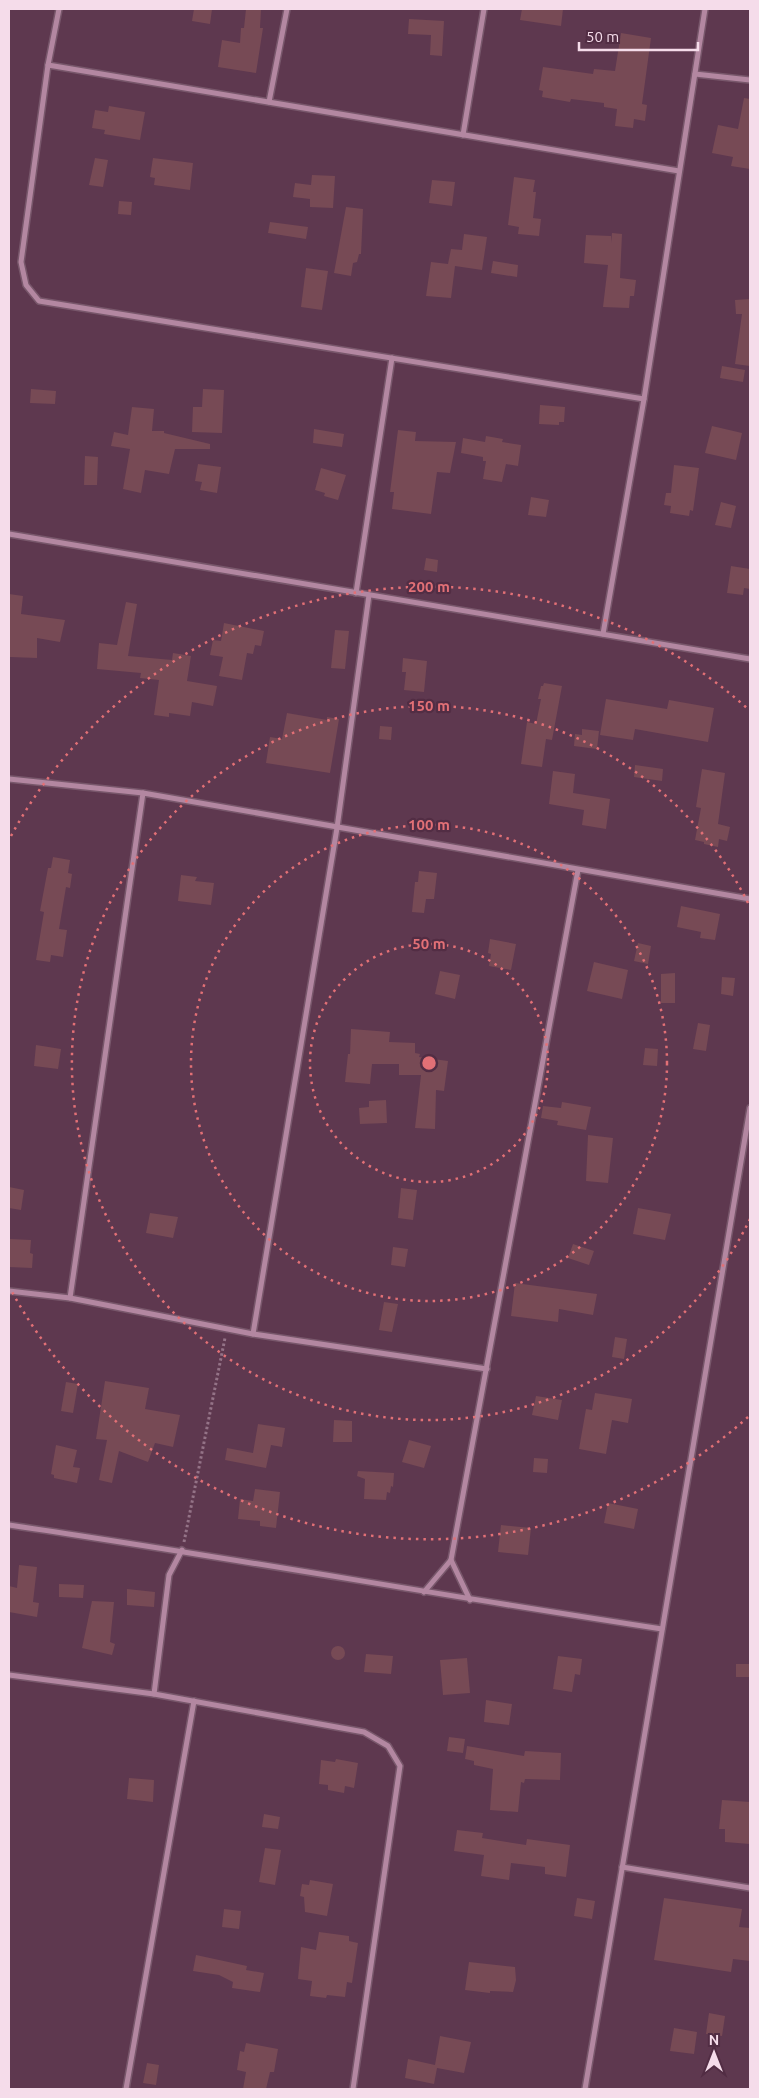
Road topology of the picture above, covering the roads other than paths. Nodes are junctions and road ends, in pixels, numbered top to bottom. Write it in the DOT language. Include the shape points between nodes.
graph roads {
  1 [pos="59,9"];
  2 [pos="287,9"];
  3 [pos="484,9"];
  4 [pos="705,9"];
  5 [pos="48,65"];
  6 [pos="695,74"];
  7 [pos="750,80"];
  8 [pos="269,102"];
  9 [pos="463,135"];
  10 [pos="679,171"];
  11 [pos="392,358"];
  12 [pos="644,399"];
  13 [pos="9,534"];
  14 [pos="356,593"];
  15 [pos="369,595"];
  16 [pos="603,634"];
  17 [pos="750,659"];
  18 [pos="9,779"];
  19 [pos="143,793"];
  20 [pos="336,828"];
  21 [pos="578,870"];
  22 [pos="750,899"];
  23 [pos="750,1108"];
  24 [pos="9,1291"];
  25 [pos="70,1298"];
  26 [pos="253,1334"];
  27 [pos="486,1369"];
  28 [pos="9,1525"];
  29 [pos="182,1550"];
  30 [pos="452,1560"];
  31 [pos="424,1592"];
  32 [pos="470,1600"];
  33 [pos="662,1629"];
  34 [pos="9,1675"];
  35 [pos="154,1694"];
  36 [pos="194,1701"];
  37 [pos="622,1868"];
  38 [pos="750,1888"];
  39 [pos="126,2089"];
  40 [pos="355,2089"];
  41 [pos="585,2089"];
  1 -- 5 [label="street"];
  2 -- 8 [label="street"];
  3 -- 9 [label="street"];
  4 -- 6 [label="street"];
  5 -- 8 [label="street"];
  5 -- 11 [label="street" via="21,262 26,285 39,301"];
  6 -- 7 [label="street"];
  6 -- 10 [label="street"];
  8 -- 9 [label="street"];
  9 -- 10 [label="street"];
  10 -- 12 [label="street"];
  11 -- 12 [label="street"];
  11 -- 14 [label="street"];
  12 -- 16 [label="street"];
  13 -- 14 [label="street"];
  14 -- 15 [label="street"];
  15 -- 16 [label="street"];
  15 -- 20 [label="street"];
  16 -- 17 [label="street"];
  18 -- 19 [label="street"];
  19 -- 20 [label="street"];
  19 -- 25 [label="street"];
  20 -- 21 [label="street"];
  20 -- 26 [label="street"];
  21 -- 22 [label="street"];
  21 -- 27 [label="street"];
  23 -- 33 [label="street"];
  24 -- 25 [label="street"];
  25 -- 26 [label="street"];
  26 -- 27 [label="street"];
  27 -- 30 [label="street"];
  28 -- 29 [label="street"];
  29 -- 31 [label="street"];
  29 -- 35 [label="street" via="169,1575"];
  30 -- 31 [label="street"];
  30 -- 32 [label="street"];
  31 -- 32 [label="street"];
  32 -- 33 [label="street"];
  33 -- 37 [label="street"];
  34 -- 35 [label="street"];
  35 -- 36 [label="street"];
  36 -- 39 [label="street"];
  36 -- 40 [label="street" via="364,1732 388,1746 400,1766"];
  37 -- 38 [label="street"];
  37 -- 41 [label="street"];
}
